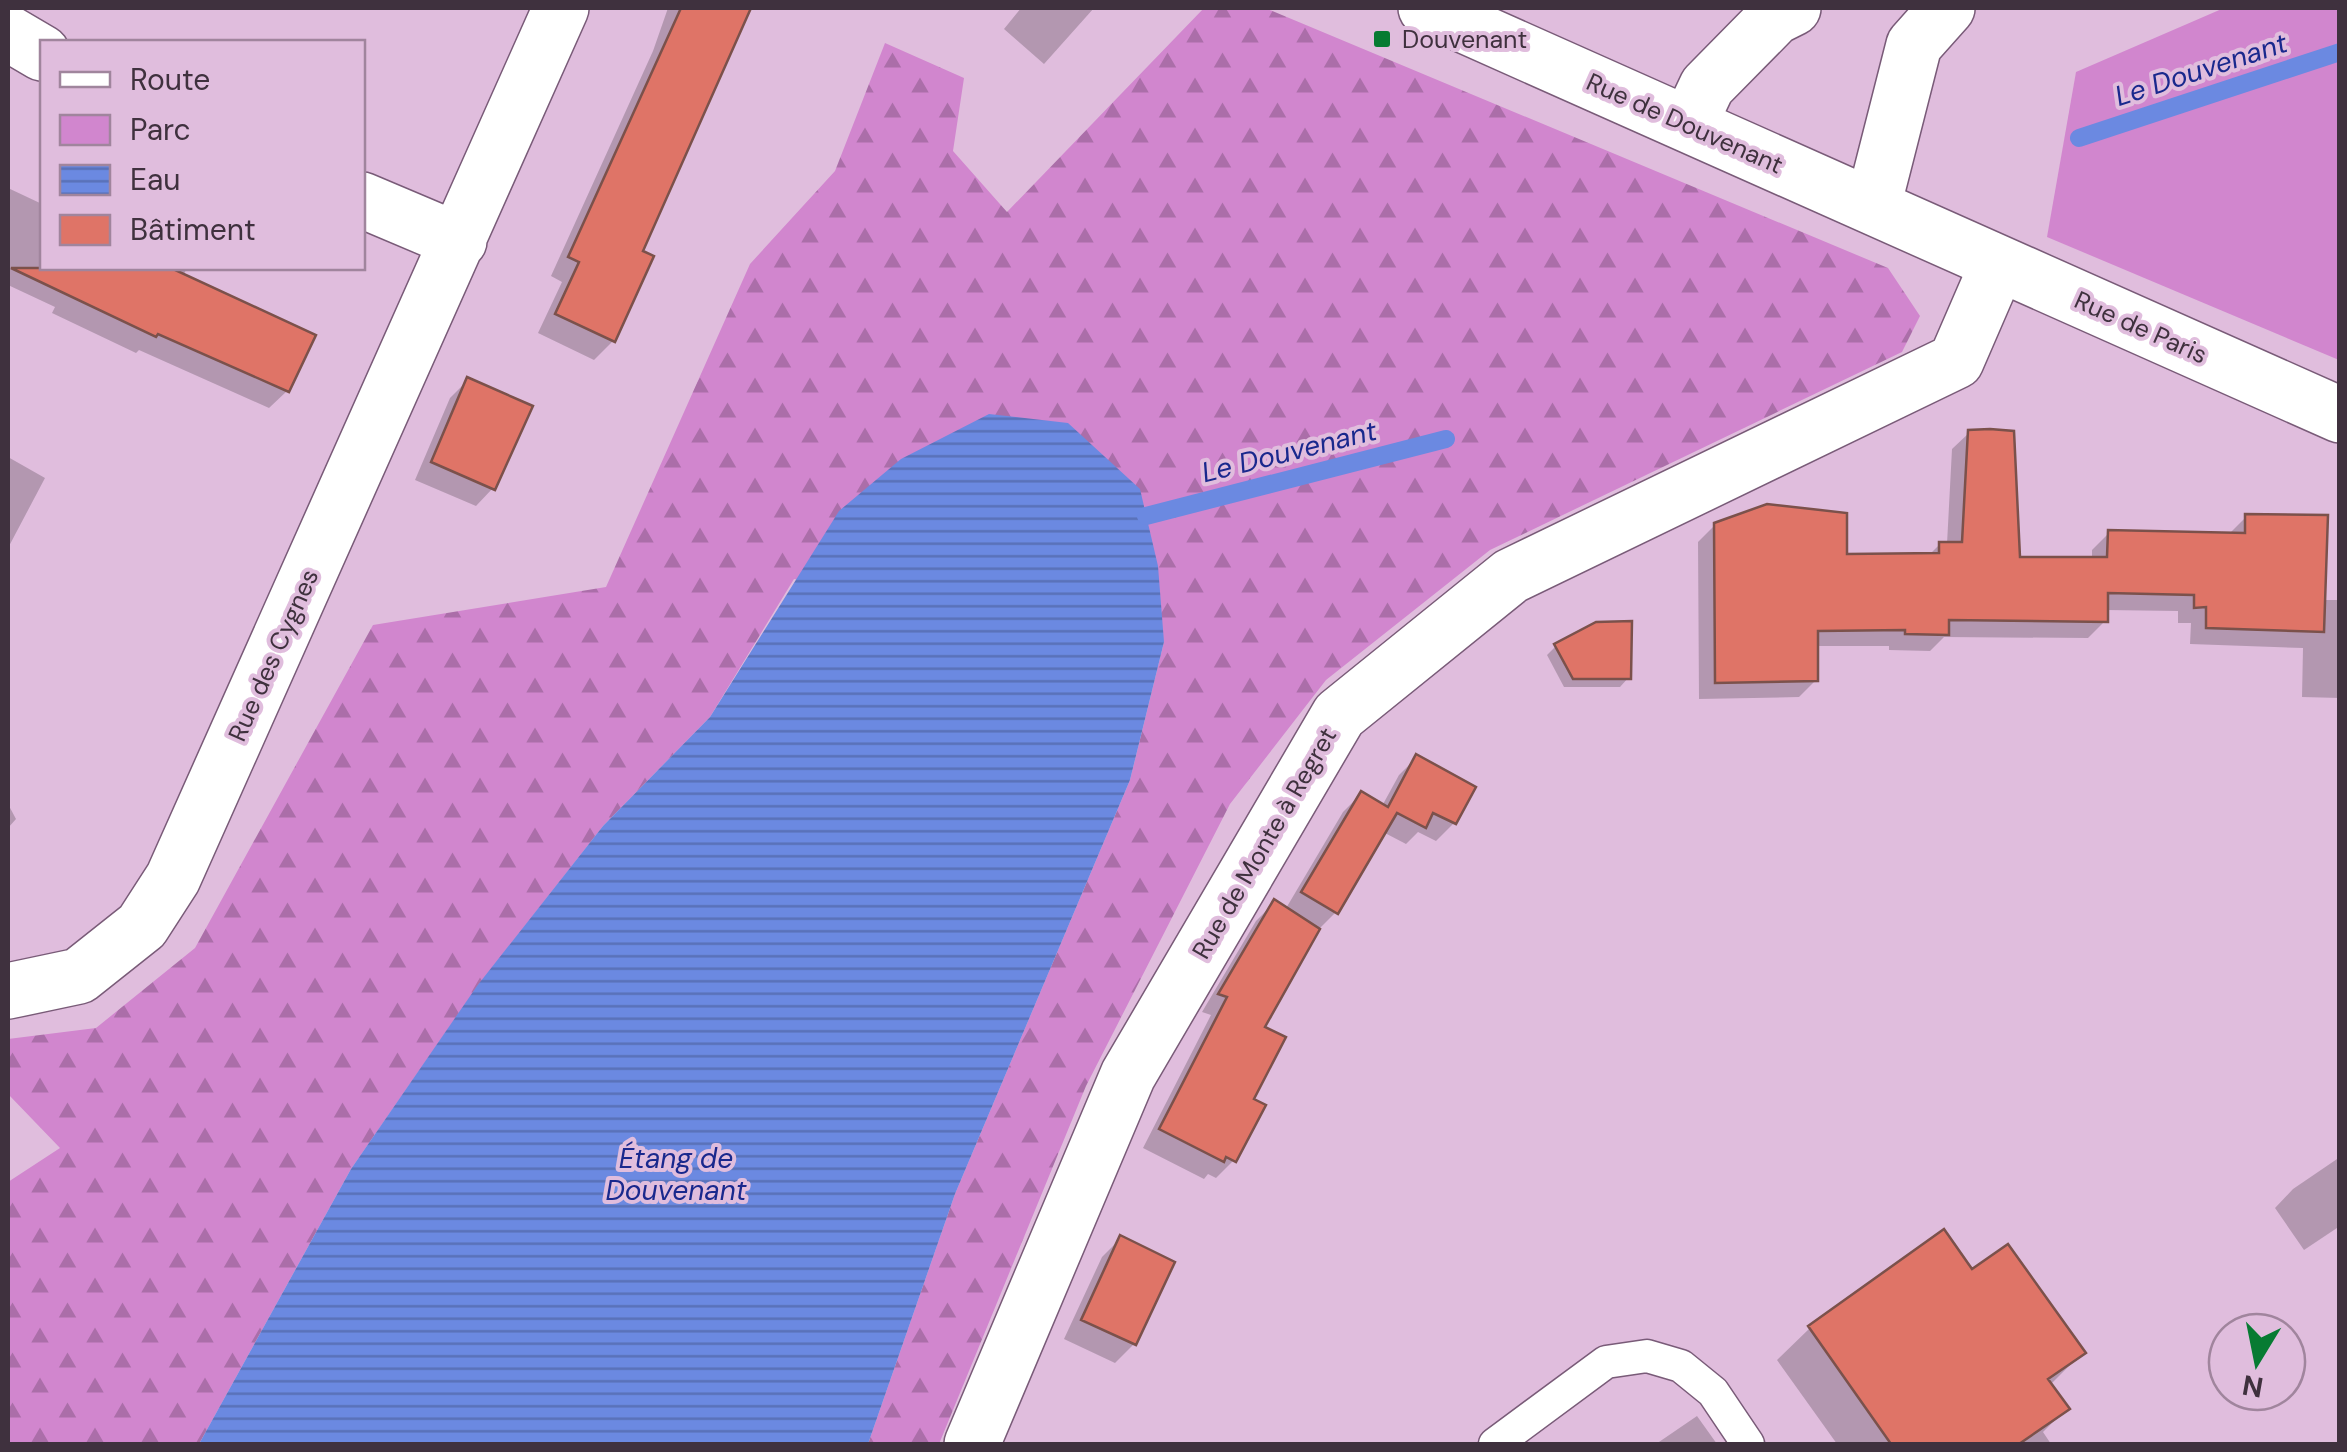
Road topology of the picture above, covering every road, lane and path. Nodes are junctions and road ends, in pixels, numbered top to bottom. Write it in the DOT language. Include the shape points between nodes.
graph roads {
  1 [pos="561,8"];
  2 [pos="1426,8"];
  3 [pos="1793,8"];
  4 [pos="1947,8"];
  5 [pos="8,33"];
  6 [pos="40,52"];
  7 [pos="1688,124"];
  8 [pos="365,201"];
  9 [pos="1873,206"];
  10 [pos="1944,238"];
  11 [pos="460,240"];
  12 [pos="1998,264"];
  13 [pos="2340,415"];
  14 [pos="8,990"];
  15 [pos="972,1444"];
  16 [pos="1495,1444"];
  17 [pos="1748,1444"];
  1 -- 11 [label="street, Rue des Cygnes"];
  2 -- 7 [label="street, Rue de Douvenant"];
  3 -- 7 [label="street" via="1775,17 1706,86"];
  4 -- 9 [label="street" via="1914,45"];
  5 -- 6 [label="street"];
  7 -- 9 [label="street, Rue de Douvenant"];
  8 -- 11 [label="street"];
  9 -- 10 [label="street, Rue de Douvenant"];
  10 -- 12 [label="street, Rue de Paris"];
  11 -- 14 [label="street, Rue des Cygnes" via="173,878 142,926 79,976"];
  12 -- 13 [label="street, Rue de Paris"];
  12 -- 15 [label="street, Rue de Monte à Regret" via="1956,362 1512,576 1339,716 1128,1075"];
  16 -- 17 [label="lane" via="1606,1362 1647,1356 1681,1366 1712,1392"];
}
